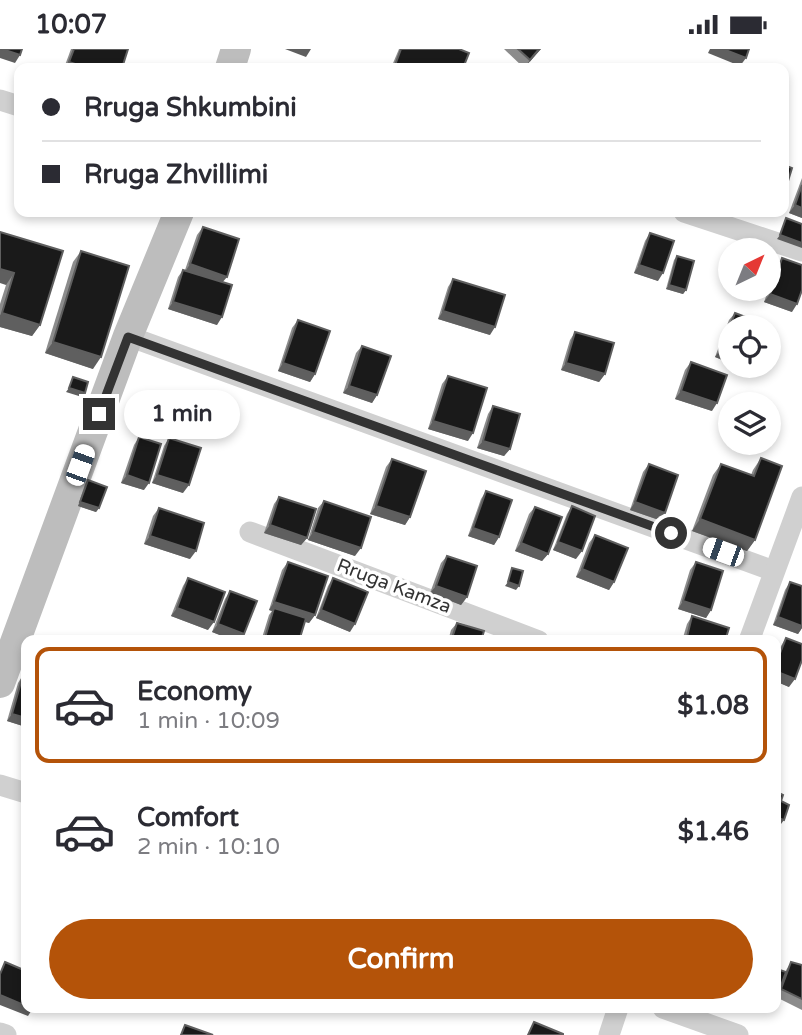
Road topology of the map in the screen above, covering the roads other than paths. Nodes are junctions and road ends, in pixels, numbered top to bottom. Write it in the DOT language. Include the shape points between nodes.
graph roads {
  1 [pos="177,217"];
  2 [pos="699,217"];
  3 [pos="802,251"];
  4 [pos="128,337"];
  5 [pos="800,511"];
  6 [pos="250,532"];
  7 [pos="774,571"];
  8 [pos="523,635"];
  9 [pos="751,635"];
  10 [pos="0,683"];
  11 [pos="0,785"];
  12 [pos="21,791"];
  13 [pos="616,1013"];
  14 [pos="677,1013"];
  15 [pos="0,1033"];
  16 [pos="6,1035"];
  17 [pos="608,1035"];
  18 [pos="738,1035"];
  1 -- 4 [label="street"];
  2 -- 3 [label="street"];
  4 -- 7 [label="street"];
  4 -- 10 [label="street"];
  5 -- 7 [label="street"];
  6 -- 8 [label="street, Rruga Kamza"];
  7 -- 9 [label="street"];
  11 -- 12 [label="street"];
  13 -- 17 [label="street"];
  14 -- 18 [label="street"];
  15 -- 16 [label="street"];
}
